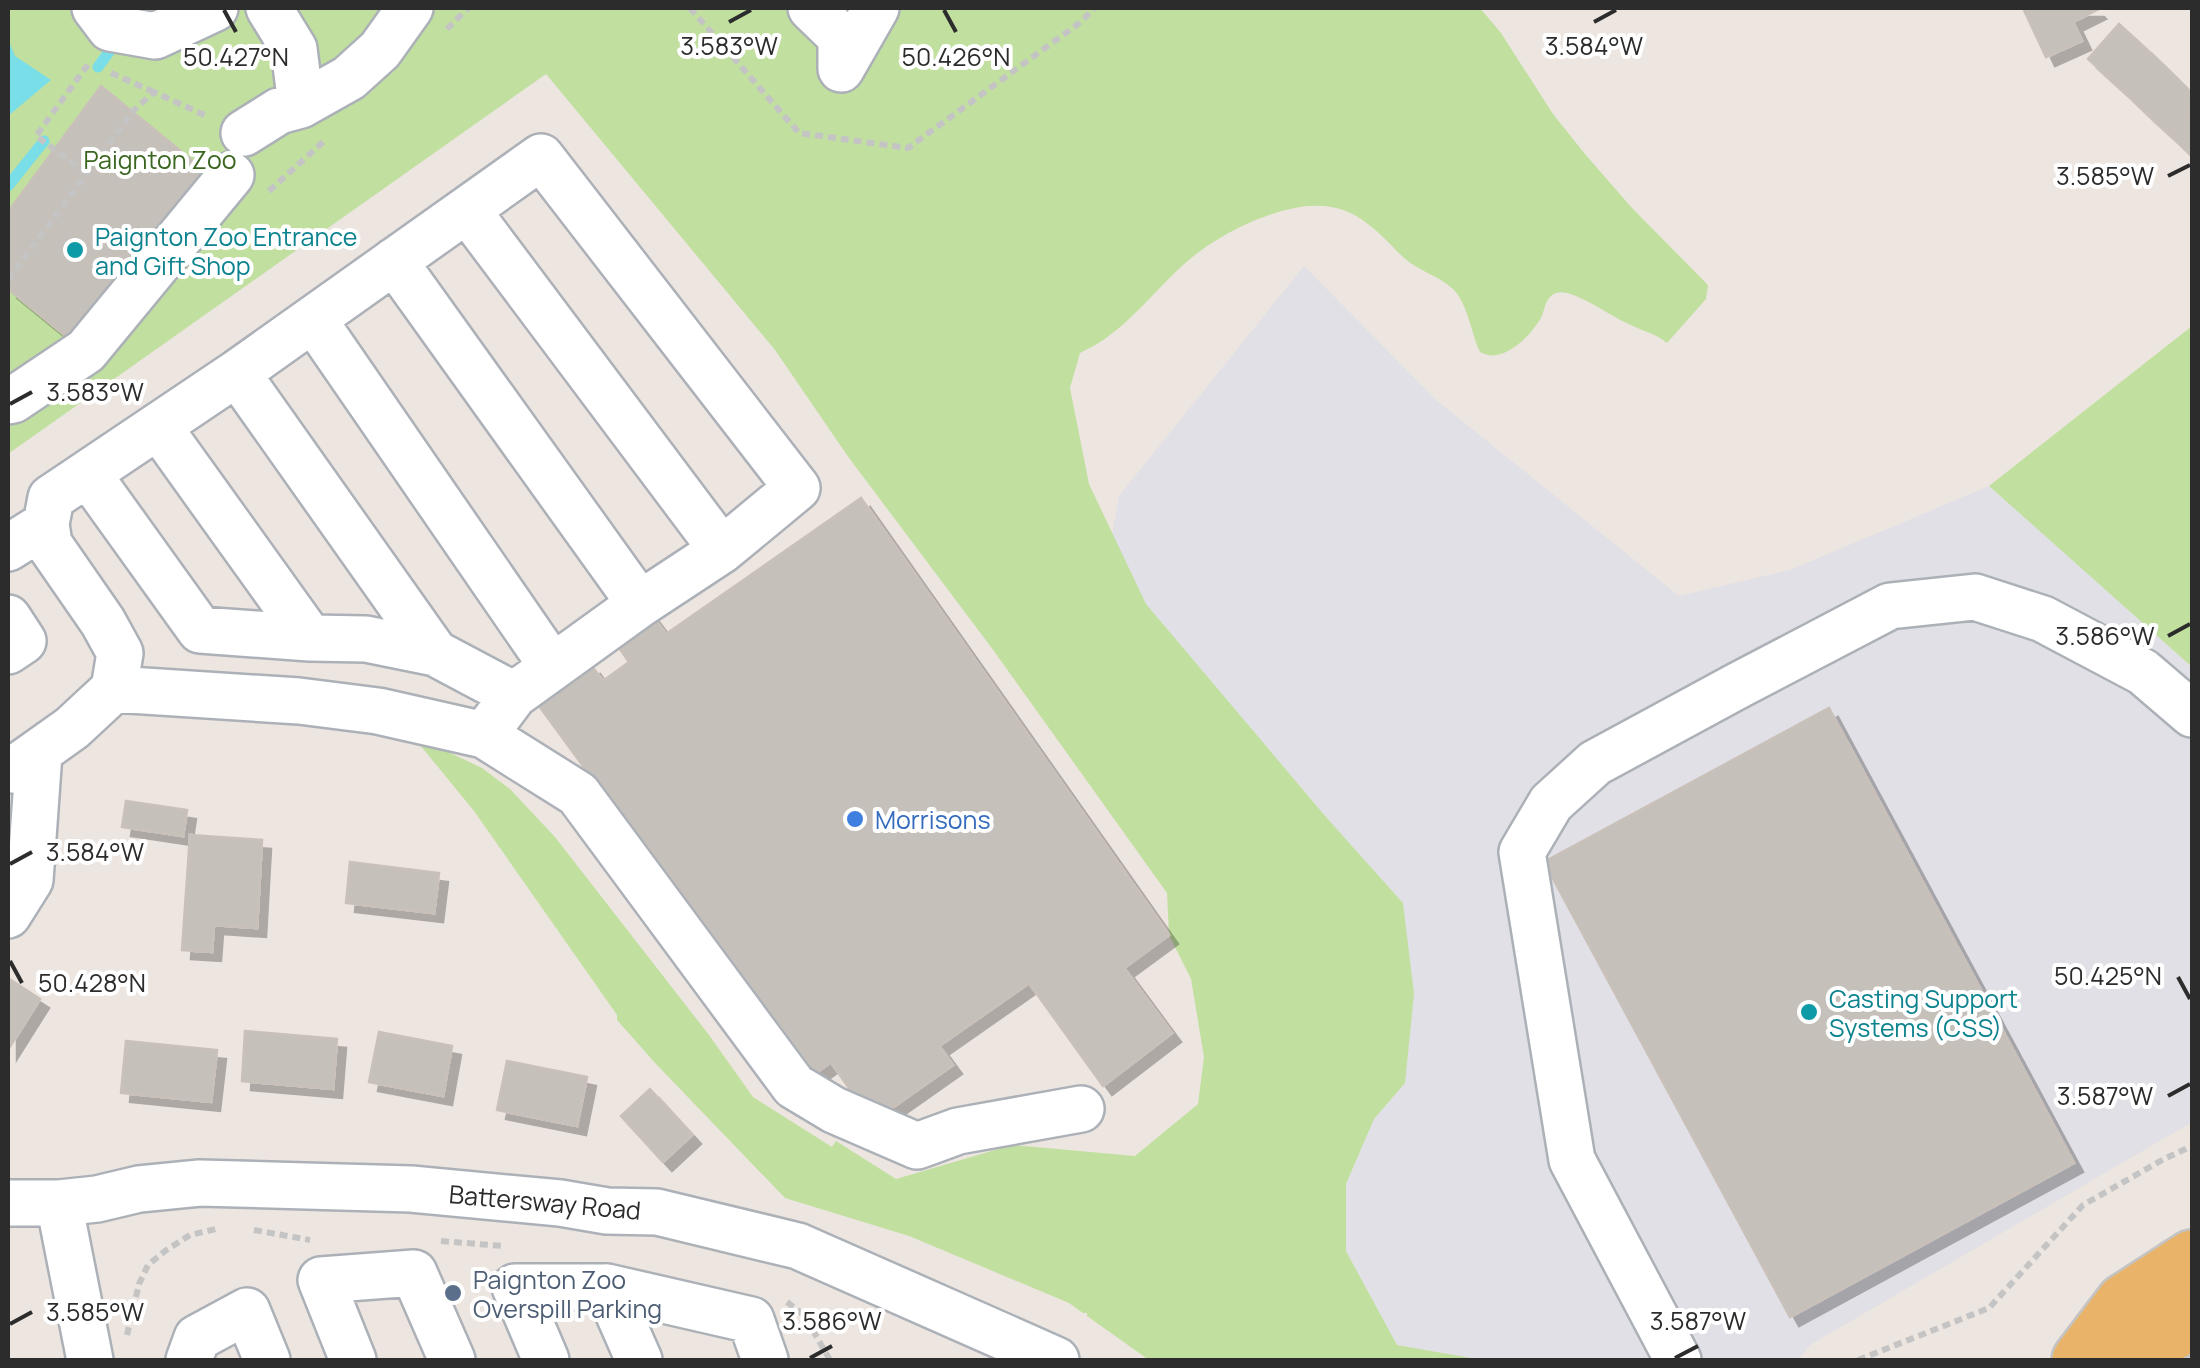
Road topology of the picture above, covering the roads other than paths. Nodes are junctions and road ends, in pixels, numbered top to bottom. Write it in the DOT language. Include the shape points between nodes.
graph roads {
  1 [pos="95,8"];
  2 [pos="215,8"];
  3 [pos="269,8"];
  4 [pos="410,8"];
  5 [pos="810,8"];
  6 [pos="876,8"];
  7 [pos="301,104"];
  8 [pos="466,210"];
  9 [pos="394,261"];
  10 [pos="313,319"];
  11 [pos="237,373"];
  12 [pos="8,400"];
  13 [pos="158,426"];
  14 [pos="88,474"];
  15 [pos="46,524"];
  16 [pos="8,548"];
  17 [pos="722,550"];
  18 [pos="640,604"];
  19 [pos="8,618"];
  20 [pos="310,638"];
  21 [pos="8,652"];
  22 [pos="435,653"];
  23 [pos="552,666"];
  24 [pos="114,689"];
  25 [pos="514,694"];
  26 [pos="2192,714"];
  27 [pos="484,735"];
  28 [pos="23,764"];
  29 [pos="8,915"];
  30 [pos="1081,1109"];
  31 [pos="8,1203"];
  32 [pos="58,1203"];
  33 [pos="2192,1258"];
  34 [pos="608,1287"];
  35 [pos="2192,1320"];
  36 [pos="90,1360"];
  37 [pos="189,1360"];
  38 [pos="267,1360"];
  39 [pos="353,1360"];
  40 [pos="452,1360"];
  41 [pos="546,1360"];
  42 [pos="640,1360"];
  43 [pos="764,1360"];
  44 [pos="1056,1360"];
  45 [pos="1678,1360"];
  46 [pos="2080,1360"];
  47 [pos="2103,1360"];
  1 -- 2 [label="street" via="110,28 155,36"];
  3 -- 7 [label="street" via="294,49"];
  4 -- 7 [label="street" via="349,78"];
  5 -- 6 [label="street" via="841,38 841,70"];
  7 -- 12 [label="street" via="279,111 238,154 86,351"];
  8 -- 9 [label="street"];
  8 -- 17 [label="street"];
  8 -- 17 [label="street" via="541,157 797,488"];
  9 -- 10 [label="street"];
  9 -- 18 [label="street"];
  10 -- 11 [label="street"];
  10 -- 23 [label="street"];
  11 -- 13 [label="street"];
  11 -- 22 [label="street"];
  13 -- 14 [label="street"];
  13 -- 20 [label="street"];
  14 -- 15 [label="street" via="51,498"];
  14 -- 20 [label="street" via="200,630"];
  15 -- 16 [label="street"];
  15 -- 24 [label="street" via="49,544 120,653"];
  17 -- 18 [label="street"];
  18 -- 23 [label="street"];
  19 -- 21 [label="street" via="24,641"];
  20 -- 22 [label="street" via="366,639"];
  22 -- 25 [label="street"];
  23 -- 25 [label="street"];
  24 -- 27 [label="street" via="358,708"];
  24 -- 28 [label="street"];
  25 -- 27 [label="street"];
  26 -- 45 [label="street" via="2143,672 2044,619 1975,597 1890,606 1738,685 1585,751 1522,852 1572,1160"];
  27 -- 30 [label="street" via="578,794 794,1086 917,1146 958,1131"];
  28 -- 29 [label="street" via="30,880"];
  31 -- 32 [label="street, Battersway Road"];
  32 -- 36 [label="street"];
  32 -- 44 [label="street, Battersway Road" via="200,1183 410,1189 657,1212 798,1246"];
  33 -- 46 [label="main road" via="2124,1302"];
  34 -- 41 [label="street" via="514,1287"];
  34 -- 42 [label="street"];
  34 -- 43 [label="street" via="751,1320"];
  35 -- 47 [label="main road" via="2157,1342"];
  37 -- 38 [label="street" via="197,1338 247,1311"];
  39 -- 40 [label="street" via="321,1280 414,1273"];
}
